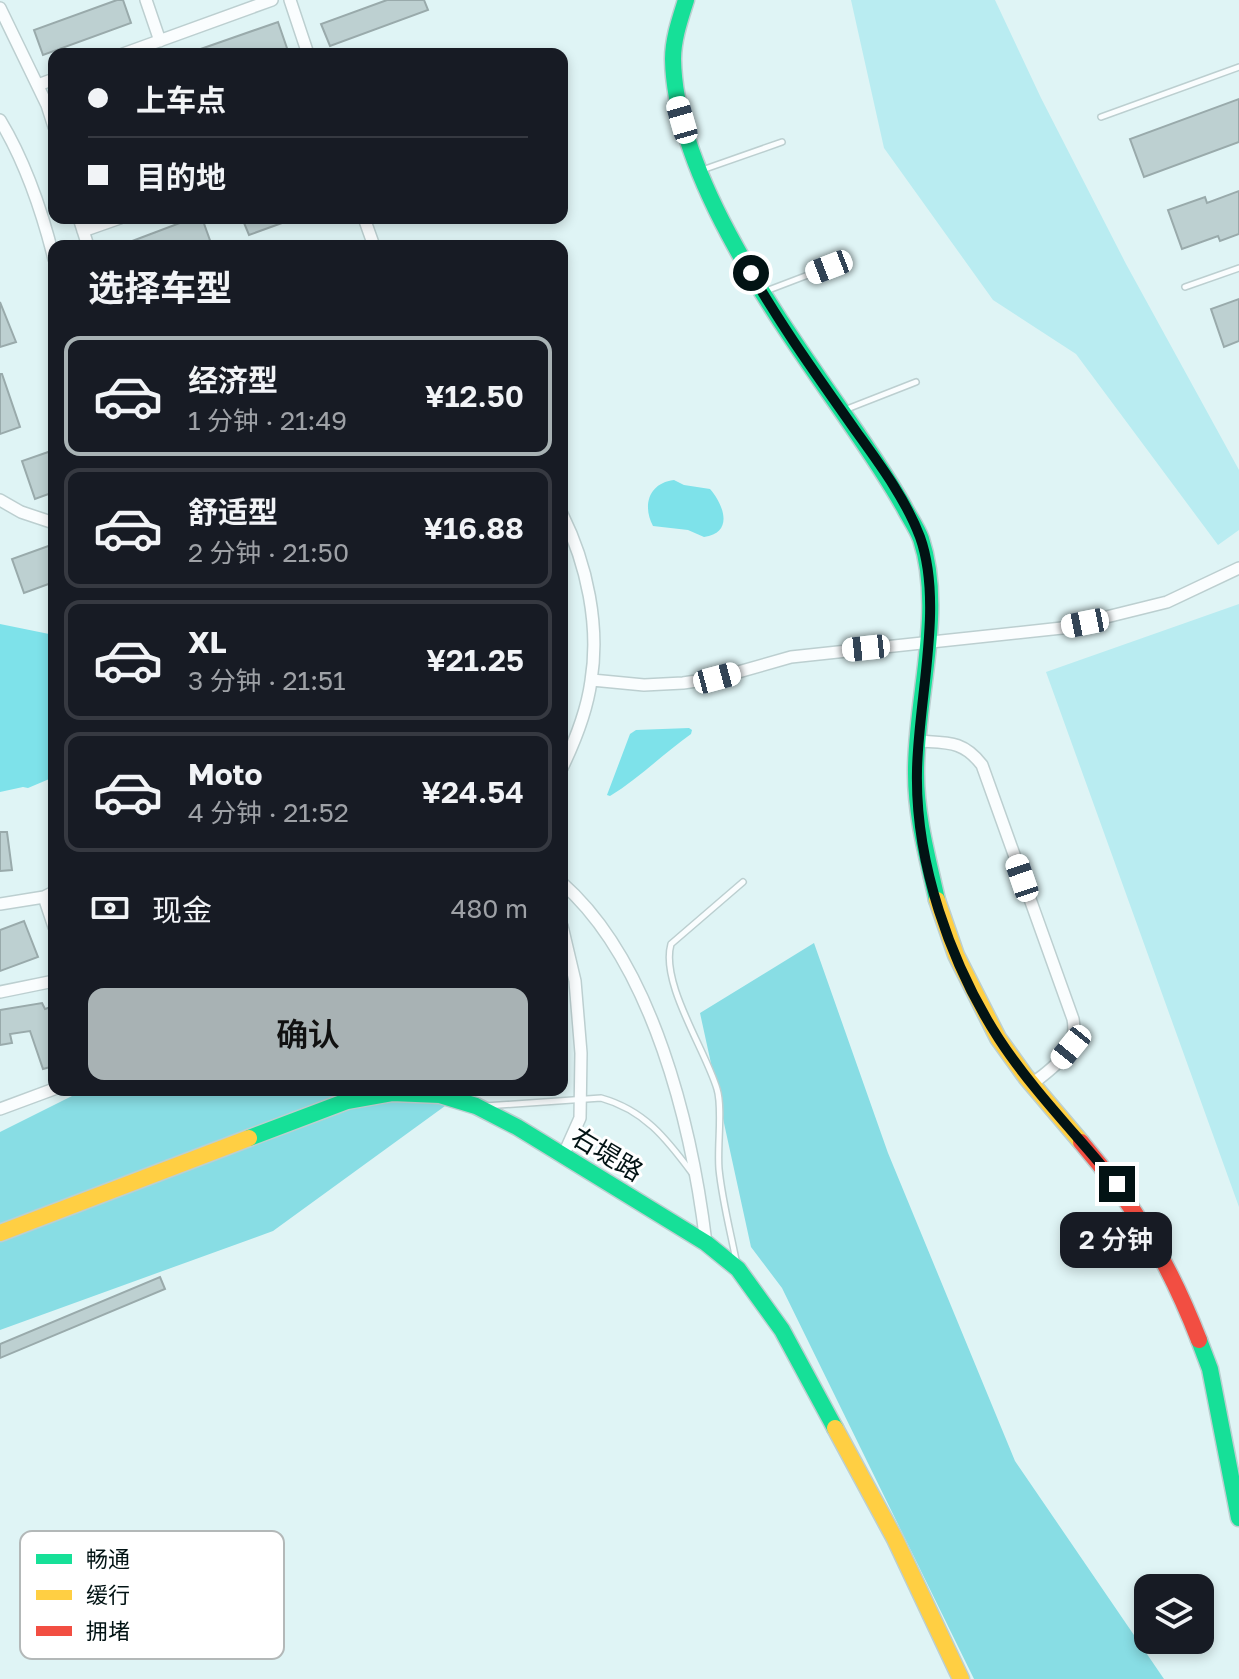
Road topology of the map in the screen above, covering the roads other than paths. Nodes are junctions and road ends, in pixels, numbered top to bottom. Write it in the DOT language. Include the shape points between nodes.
graph roads {
  1 [pos="146,0"];
  2 [pos="272,0"];
  3 [pos="290,0"];
  4 [pos="686,0"];
  5 [pos="0,8"];
  6 [pos="160,41"];
  7 [pos="140,48"];
  8 [pos="306,48"];
  9 [pos="1239,67"];
  10 [pos="48,81"];
  11 [pos="38,85"];
  12 [pos="48,111"];
  13 [pos="1101,117"];
  14 [pos="0,120"];
  15 [pos="782,142"];
  16 [pos="700,171"];
  17 [pos="81,224"];
  18 [pos="103,224"];
  19 [pos="83,231"];
  20 [pos="49,240"];
  21 [pos="86,240"];
  22 [pos="829,267"];
  23 [pos="1239,268"];
  24 [pos="1185,287"];
  25 [pos="762,293"];
  26 [pos="916,382"];
  27 [pos="842,411"];
  28 [pos="0,500"];
  29 [pos="48,521"];
  30 [pos="568,529"];
  31 [pos="1239,568"];
  32 [pos="927,641"];
  33 [pos="592,680"];
  34 [pos="918,741"];
  35 [pos="568,753"];
  36 [pos="743,882"];
  37 [pos="568,888"];
  38 [pos="48,895"];
  39 [pos="0,904"];
  40 [pos="568,951"];
  41 [pos="48,982"];
  42 [pos="0,992"];
  43 [pos="1032,1084"];
  44 [pos="48,1091"];
  45 [pos="375,1096"];
  46 [pos="443,1096"];
  47 [pos="580,1099"];
  48 [pos="476,1106"];
  49 [pos="0,1109"];
  50 [pos="563,1156"];
  51 [pos="699,1183"];
  52 [pos="0,1233"];
  53 [pos="706,1243"];
  54 [pos="738,1269"];
  55 [pos="1239,1518"];
  56 [pos="961,1679"];
  1 -- 6 [label="street"];
  2 -- 6 [label="street"];
  3 -- 8 [label="street"];
  4 -- 16 [label="street" via="673,56 676,98"];
  5 -- 11 [label="street"];
  6 -- 7 [label="street"];
  9 -- 13 [label="lane"];
  10 -- 11 [label="street"];
  11 -- 12 [label="street"];
  14 -- 20 [label="street" via="14,143"];
  15 -- 16 [label="lane"];
  16 -- 25 [label="street"];
  17 -- 19 [label="street"];
  18 -- 19 [label="street"];
  19 -- 21 [label="street"];
  22 -- 25 [label="lane"];
  23 -- 24 [label="lane"];
  25 -- 27 [label="street"];
  26 -- 27 [label="lane"];
  27 -- 32 [label="street" via="920,537 928,569"];
  28 -- 29 [label="street"];
  30 -- 33 [label="street" via="590,603"];
  31 -- 32 [label="street" via="1167,602 1107,619"];
  32 -- 33 [label="street" via="791,657 683,683"];
  32 -- 34 [label="street"];
  33 -- 35 [label="street"];
  34 -- 43 [label="street" via="920,819 938,905 974,994"];
  34 -- 43 [label="street" via="959,744 982,765 1073,1019 1071,1047"];
  36 -- 54 [label="lane" via="671,944 667,957 719,1093 719,1169"];
  37 -- 51 [label="street" via="624,961 649,1013 676,1090"];
  38 -- 39 [label="street"];
  40 -- 47 [label="street" via="581,1053"];
  41 -- 42 [label="street"];
  43 -- 55 [label="street" via="1117,1184 1177,1285 1210,1369"];
  44 -- 49 [label="street"];
  45 -- 52 [label="street, 右堤路" via="347,1101"];
  46 -- 48 [label="street, 右堤路"];
  47 -- 48 [label="lane"];
  47 -- 50 [label="street" via="580,1118"];
  47 -- 51 [label="lane" via="601,1098 642,1116 664,1134"];
  48 -- 50 [label="street, 右堤路"];
  50 -- 53 [label="street, 右堤路"];
  51 -- 53 [label="street"];
  53 -- 54 [label="street, 右堤路"];
  54 -- 56 [label="street, 右堤路" via="782,1330 895,1539"];
}
